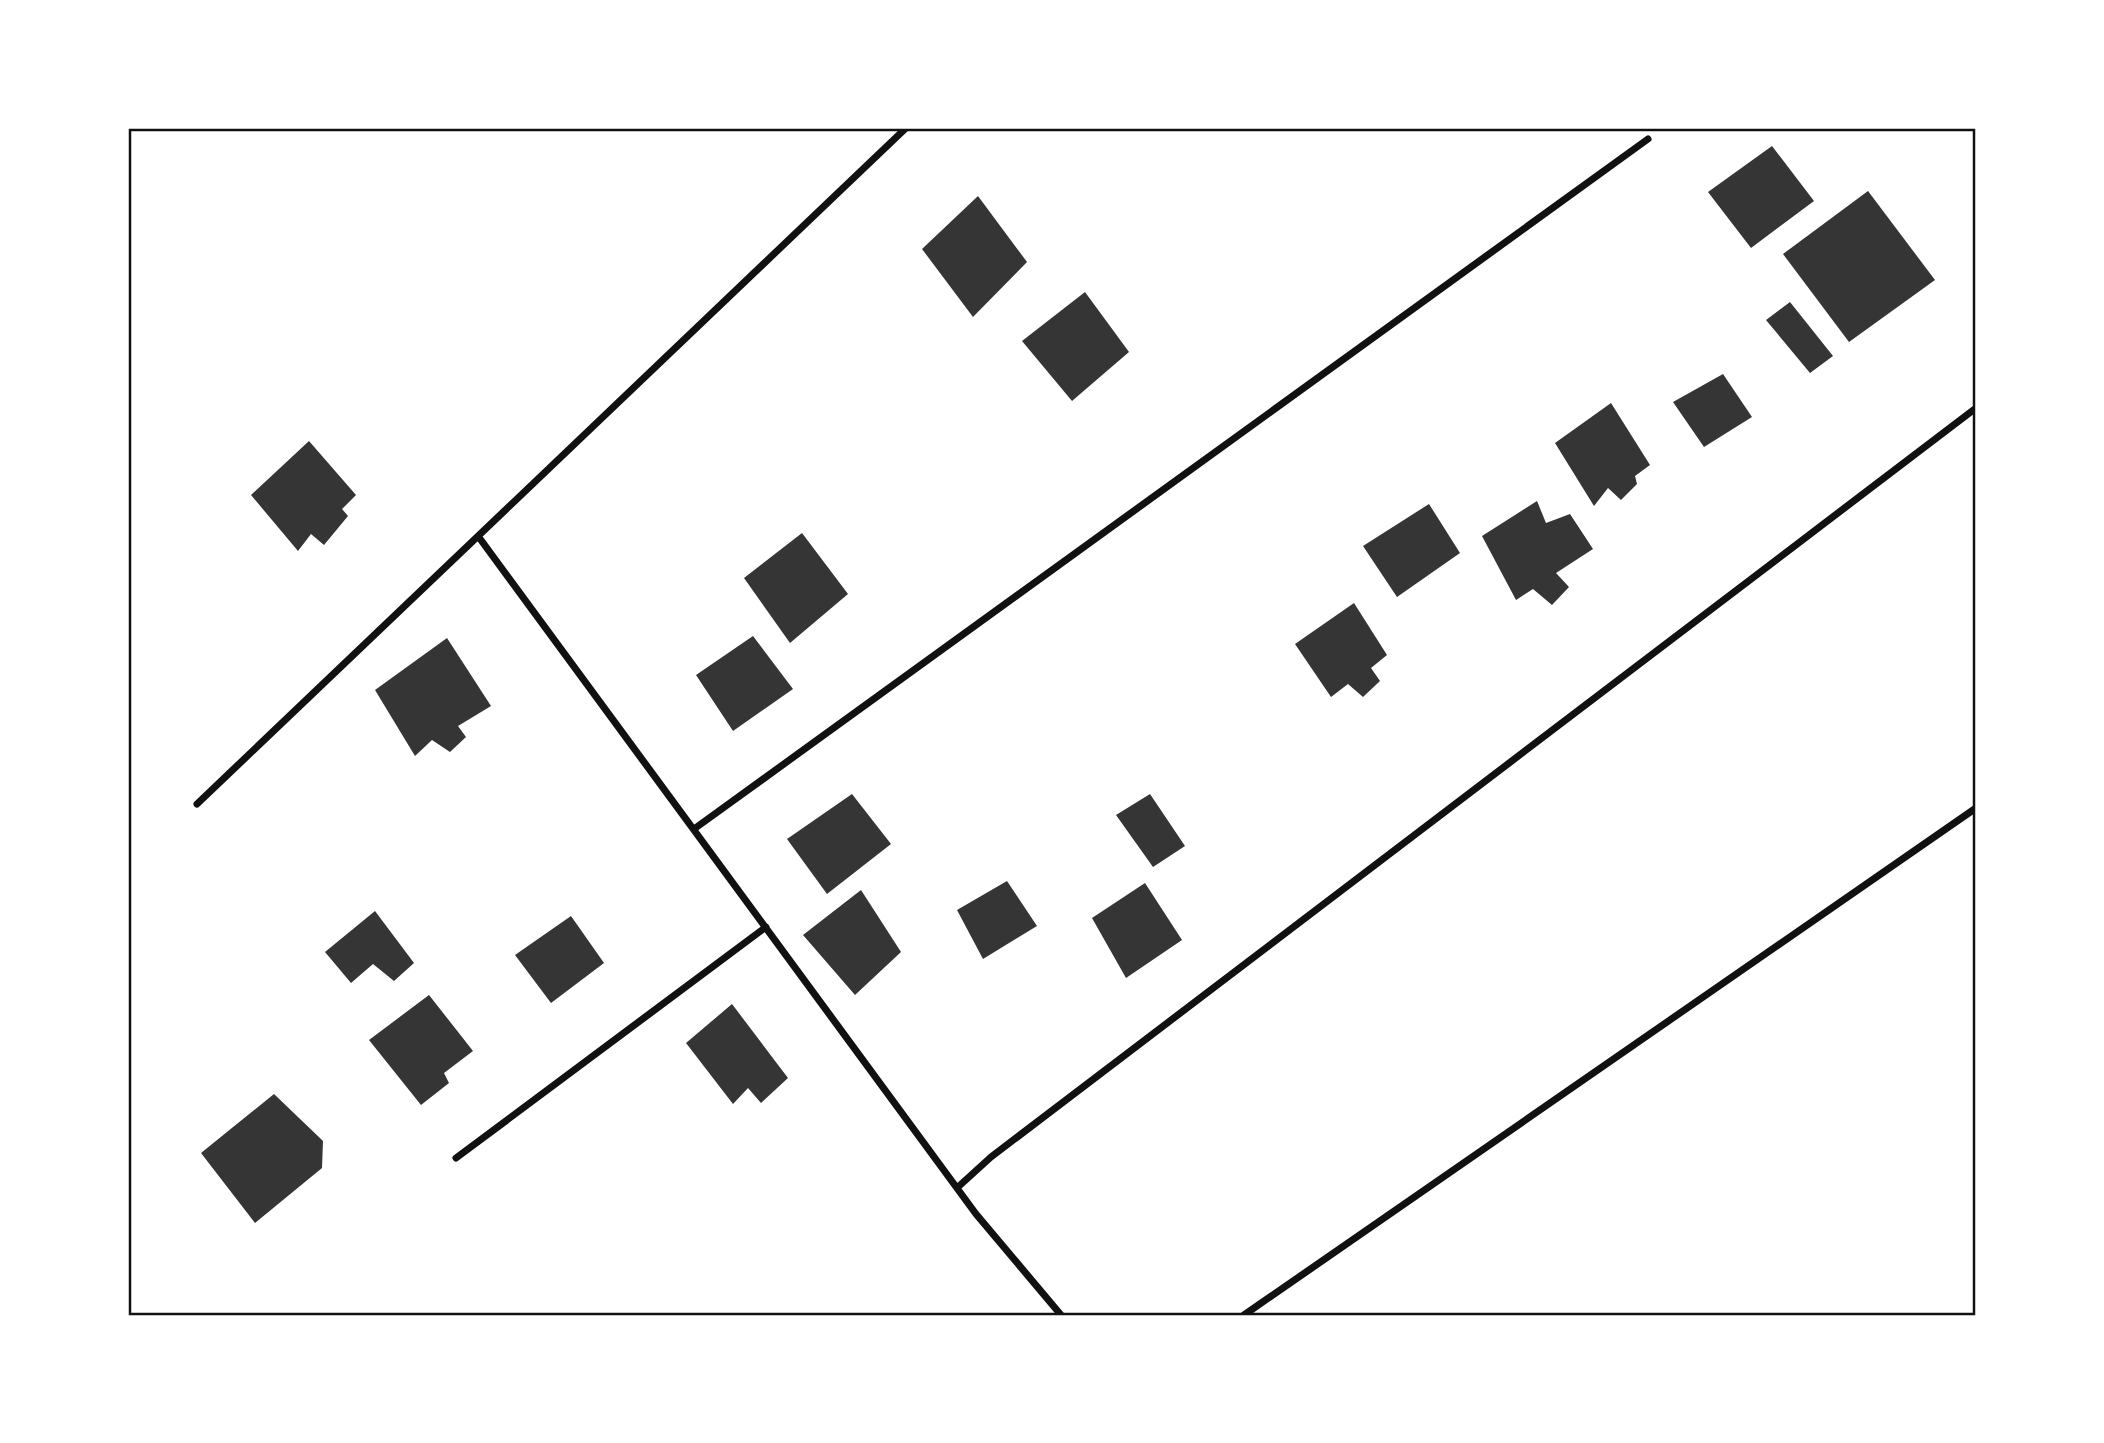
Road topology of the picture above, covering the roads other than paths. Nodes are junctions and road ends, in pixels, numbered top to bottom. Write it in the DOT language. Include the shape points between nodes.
graph roads {
  1 [pos="906,128"];
  2 [pos="1648,139"];
  3 [pos="1976,408"];
  4 [pos="478,536"];
  5 [pos="197,804"];
  6 [pos="1976,808"];
  7 [pos="694,829"];
  8 [pos="766,927"];
  9 [pos="456,1158"];
  10 [pos="958,1187"];
  11 [pos="1061,1315"];
  12 [pos="1244,1315"];
  1 -- 4 [label="street"];
  2 -- 7 [label="street"];
  3 -- 10 [label="street" via="991,1157"];
  4 -- 5 [label="street"];
  4 -- 7 [label="street"];
  6 -- 12 [label="street"];
  7 -- 8 [label="street"];
  8 -- 9 [label="street"];
  8 -- 10 [label="street"];
  10 -- 11 [label="street"];
}
